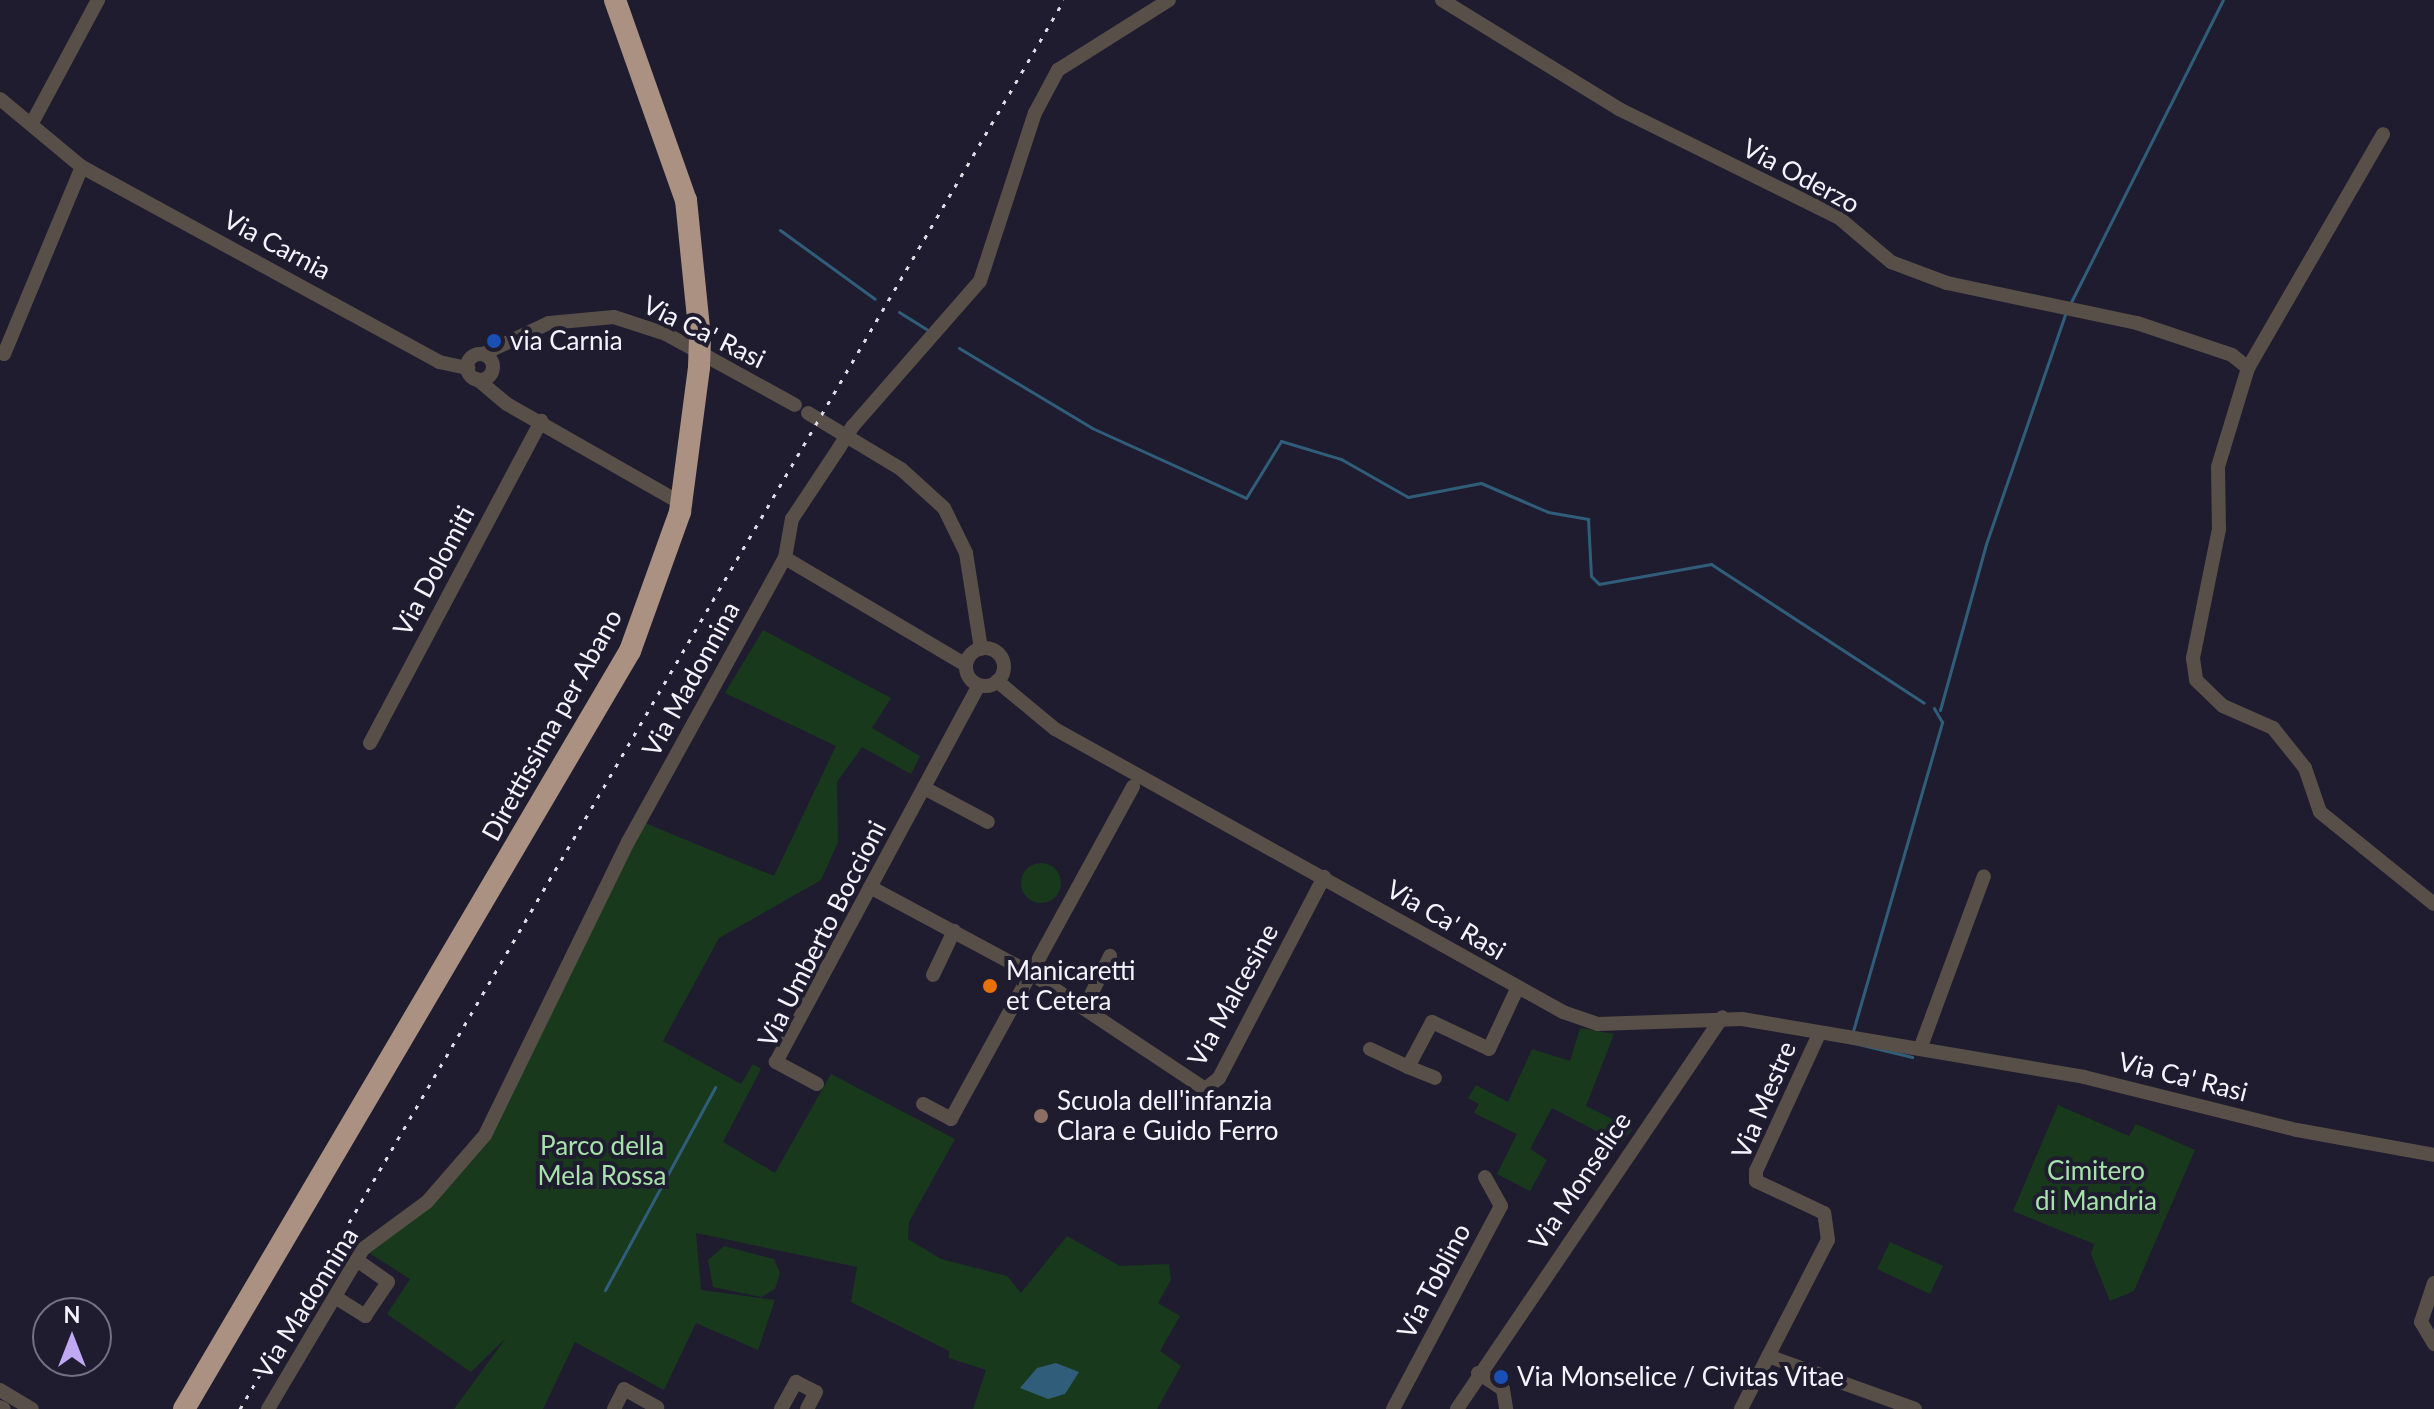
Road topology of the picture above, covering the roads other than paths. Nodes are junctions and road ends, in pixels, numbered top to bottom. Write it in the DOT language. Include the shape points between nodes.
graph roads {
  1 [pos="98,0"];
  2 [pos="615,0"];
  3 [pos="1169,0"];
  4 [pos="1442,0"];
  5 [pos="0,99"];
  6 [pos="32,123"];
  7 [pos="2383,134"];
  8 [pos="82,167"];
  9 [pos="4,354"];
  10 [pos="2248,368"];
  11 [pos="482,370"];
  12 [pos="541,421"];
  13 [pos="672,498"];
  14 [pos="785,558"];
  15 [pos="981,649"];
  16 [pos="966,665"];
  17 [pos="997,681"];
  18 [pos="979,685"];
  19 [pos="370,743"];
  20 [pos="1133,786"];
  21 [pos="926,789"];
  22 [pos="988,822"];
  23 [pos="1984,876"];
  24 [pos="1324,877"];
  25 [pos="870,887"];
  26 [pos="2434,904"];
  27 [pos="954,931"];
  28 [pos="1110,956"];
  29 [pos="1032,974"];
  30 [pos="933,975"];
  31 [pos="1517,989"];
  32 [pos="1085,1007"];
  33 [pos="1722,1017"];
  34 [pos="1819,1034"];
  35 [pos="1370,1049"];
  36 [pos="1920,1049"];
  37 [pos="1408,1067"];
  38 [pos="1435,1078"];
  39 [pos="817,1084"];
  40 [pos="923,1104"];
  41 [pos="2434,1155"];
  42 [pos="1485,1177"];
  43 [pos="357,1260"];
  44 [pos="2434,1283"];
  45 [pos="335,1297"];
  46 [pos="2434,1344"];
  47 [pos="1768,1356"];
  48 [pos="1478,1373"];
  49 [pos="0,1390"];
  50 [pos="657,1407"];
  51 [pos="32,1409"];
  52 [pos="184,1409"];
  53 [pos="268,1409"];
  54 [pos="614,1409"];
  55 [pos="781,1409"];
  56 [pos="807,1409"];
  57 [pos="1393,1409"];
  58 [pos="1457,1409"];
  59 [pos="1506,1409"];
  60 [pos="1741,1409"];
  61 [pos="1915,1409"];
  1 -- 6 [label="street"];
  2 -- 52 [label="highway, Direttissima per Abano, bridge" via="686,200 700,338 680,512 630,651"];
  3 -- 14 [label="street, Via Madonnina, bridge" via="1058,70 1035,113 980,281 949,324 853,426 792,519"];
  4 -- 10 [label="street, Via Oderzo" via="1619,109 1838,217 1891,262 1947,283 2137,323 2232,355"];
  5 -- 6 [label="street, Via Carnia"];
  6 -- 8 [label="street, Via Carnia"];
  7 -- 10 [label="street"];
  8 -- 9 [label="street"];
  8 -- 11 [label="street, Via Carnia" via="448,365"];
  10 -- 26 [label="street" via="2218,467 2219,529 2193,658 2196,680 2223,706 2273,728 2305,768 2320,812"];
  11 -- 12 [label="street, Via Carnia"];
  11 -- 15 [label="street, Via Ca' Rasi" via="498,346 549,323 629,320 801,409 901,469 944,508 966,553"];
  12 -- 13 [label="street, Via Carnia"];
  12 -- 19 [label="street, Via Dolomiti"];
  14 -- 16 [label="street"];
  14 -- 43 [label="street, Via Madonnina" via="628,842 485,1135 437,1192 384,1228"];
  15 -- 16 [label="street"];
  15 -- 17 [label="street, Via Ca' Rasi" via="1002,658"];
  16 -- 18 [label="street"];
  17 -- 18 [label="street"];
  17 -- 24 [label="street, Via Ca' Rasi" via="1055,729"];
  18 -- 21 [label="street, Via Umberto Boccioni"];
  20 -- 29 [label="street"];
  21 -- 22 [label="street"];
  21 -- 25 [label="street, Via Umberto Boccioni"];
  23 -- 36 [label="street"];
  24 -- 31 [label="street, Via Ca' Rasi"];
  24 -- 32 [label="street, Via Malcesine" via="1216,1085 1197,1088 1180,1078"];
  25 -- 27 [label="street, Via Malcesine"];
  25 -- 39 [label="street, Via Umberto Boccioni" via="776,1062"];
  27 -- 29 [label="street, Via Malcesine"];
  27 -- 30 [label="street"];
  28 -- 32 [label="street"];
  29 -- 32 [label="street, Via Malcesine"];
  29 -- 40 [label="street" via="951,1119"];
  31 -- 33 [label="street, Via Ca' Rasi" via="1598,1024"];
  31 -- 37 [label="street" via="1489,1049 1432,1022"];
  33 -- 34 [label="street, Via Ca' Rasi"];
  33 -- 48 [label="street, Via Monselice"];
  34 -- 36 [label="street, Via Ca' Rasi"];
  34 -- 47 [label="street, Via Mestre" via="1756,1181 1824,1213 1828,1240"];
  35 -- 37 [label="street"];
  36 -- 41 [label="street, Via Ca' Rasi" via="2084,1077 2297,1130"];
  37 -- 38 [label="street"];
  42 -- 57 [label="street, Via Toblino" via="1501,1206"];
  43 -- 45 [label="street, Via Madonnina"];
  43 -- 45 [label="street" via="388,1282 365,1316"];
  44 -- 46 [label="street" via="2421,1322"];
  45 -- 53 [label="street, Via Madonnina"];
  47 -- 60 [label="street, Via Mestre"];
  47 -- 61 [label="street"];
  48 -- 58 [label="street, Via Monselice"];
  48 -- 59 [label="street" via="1503,1389"];
  49 -- 51 [label="street"];
  50 -- 54 [label="street" via="624,1389"];
  55 -- 56 [label="street" via="796,1382 816,1392"];
}
